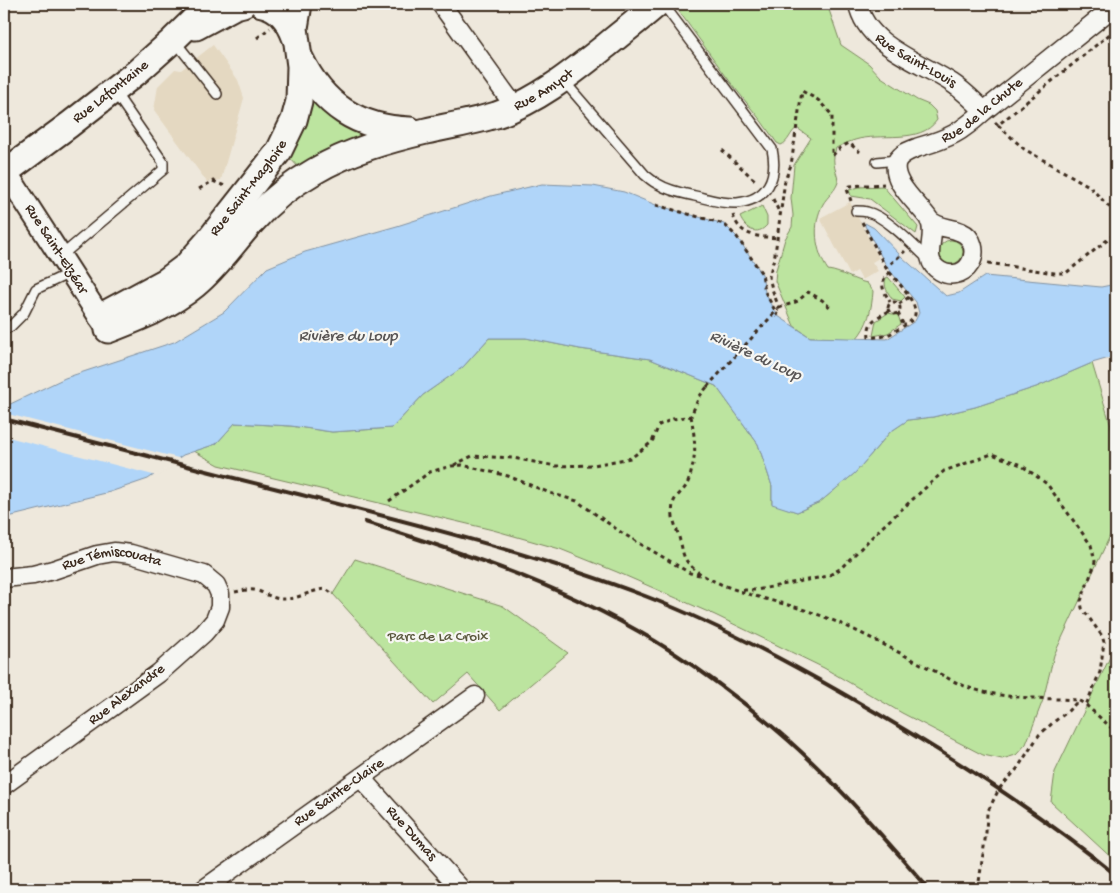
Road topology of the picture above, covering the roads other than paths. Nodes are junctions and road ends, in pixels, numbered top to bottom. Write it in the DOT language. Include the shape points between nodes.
graph roads {
  1 [pos="210,4"];
  2 [pos="242,4"];
  3 [pos="262,4"];
  4 [pos="300,4"];
  5 [pos="440,4"];
  6 [pos="858,4"];
  7 [pos="1116,5"];
  8 [pos="651,6"];
  9 [pos="176,37"];
  10 [pos="297,46"];
  11 [pos="562,80"];
  12 [pos="114,90"];
  13 [pos="217,94"];
  14 [pos="515,108"];
  15 [pos="984,110"];
  16 [pos="417,133"];
  17 [pos="897,160"];
  18 [pos="877,162"];
  19 [pos="4,171"];
  20 [pos="856,212"];
  21 [pos="929,220"];
  22 [pos="932,262"];
  23 [pos="66,264"];
  24 [pos="105,323"];
  25 [pos="4,330"];
  26 [pos="4,578"];
  27 [pos="218,590"];
  28 [pos="475,696"];
  29 [pos="361,778"];
  30 [pos="4,786"];
  31 [pos="215,886"];
  32 [pos="461,889"];
  1 -- 9 [label="main road, Rue Lafontaine"];
  2 -- 9 [label="main road"];
  3 -- 10 [label="main road" via="281,14 290,25"];
  4 -- 10 [label="main road, Rue Saint-Magloire" via="296,18"];
  5 -- 14 [label="street"];
  6 -- 15 [label="street, Rue Saint-Louis" via="866,26 883,41 952,83"];
  7 -- 15 [label="street, Rue de la Chute"];
  8 -- 11 [label="main road, Rue Amyot"];
  8 -- 11 [label="lane" via="772,149 774,172 766,190 737,203 721,202 657,184 645,175"];
  9 -- 12 [label="main road, Rue Lafontaine"];
  9 -- 13 [label="lane"];
  10 -- 16 [label="main road" via="307,72 338,107 379,127"];
  10 -- 24 [label="main road, Rue Saint-Magloire" via="300,83 296,112 272,162 186,266"];
  11 -- 14 [label="main road, Rue Amyot"];
  12 -- 19 [label="main road, Rue Lafontaine"];
  12 -- 23 [label="lane" via="163,162 163,170"];
  14 -- 16 [label="main road, Rue Amyot"];
  15 -- 17 [label="street, Rue de la Chute" via="946,139 908,151"];
  16 -- 24 [label="main road, Rue Saint-Magloire" via="350,154 300,180 263,210 207,274 184,294 158,309"];
  17 -- 18 [label="lane"];
  17 -- 21 [label="street" via="898,180"];
  19 -- 23 [label="street, Rue Saint-Elzéar"];
  20 -- 22 [label="lane" via="866,211 875,215"];
  21 -- 22 [label="street" via="933,230"];
  21 -- 22 [label="street" via="968,237 973,247 972,260 961,272 942,272"];
  23 -- 24 [label="street, Rue Saint-Elzéar"];
  23 -- 25 [label="lane" via="36,289 24,313"];
  26 -- 27 [label="street, Rue Témiscouata" via="33,575 114,552 204,576"];
  27 -- 30 [label="street, Rue Alexandre" via="220,606 215,620 198,639 159,673"];
  28 -- 29 [label="street, Rue Sainte-Claire"];
  29 -- 31 [label="street, Rue Sainte-Claire"];
  29 -- 32 [label="street, Rue Dumas"];
}
